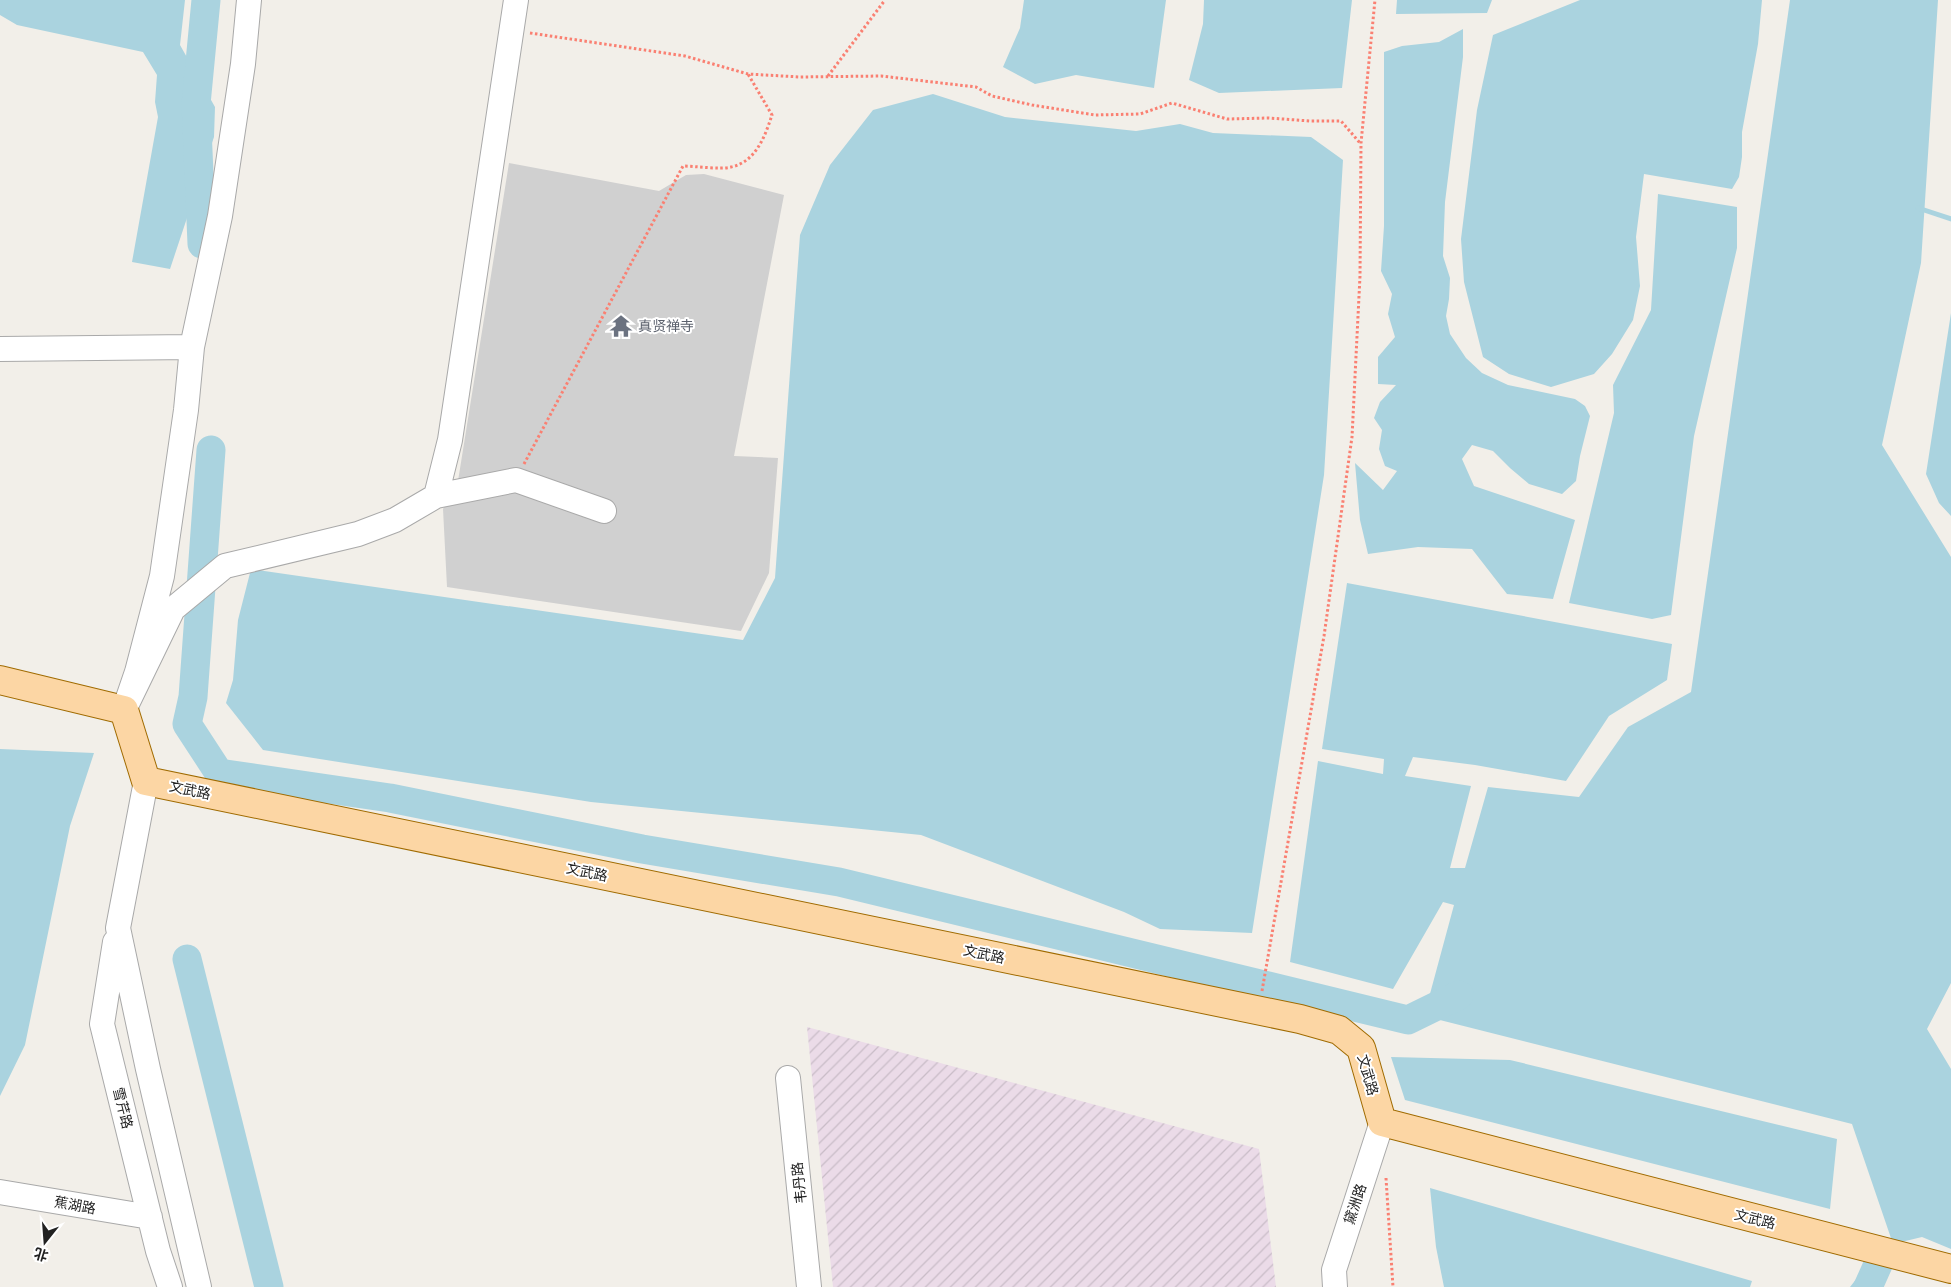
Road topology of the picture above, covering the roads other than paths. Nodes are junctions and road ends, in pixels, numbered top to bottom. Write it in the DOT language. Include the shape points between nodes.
graph roads {
  1 [pos="249,0"];
  2 [pos="516,0"];
  3 [pos="192,347"];
  4 [pos="0,349"];
  5 [pos="436,496"];
  6 [pos="604,511"];
  7 [pos="0,680"];
  8 [pos="124,710"];
  9 [pos="146,781"];
  10 [pos="118,928"];
  11 [pos="788,1078"];
  12 [pos="1382,1122"];
  13 [pos="0,1192"];
  14 [pos="150,1217"];
  15 [pos="1951,1269"];
  16 [pos="170,1287"];
  17 [pos="199,1287"];
  18 [pos="809,1287"];
  19 [pos="1335,1287"];
  1 -- 3 [label="street" via="243,64 220,216"];
  2 -- 5 [label="street" via="450,440"];
  3 -- 4 [label="street"];
  3 -- 8 [label="street" via="162,576"];
  5 -- 6 [label="street" via="516,480"];
  5 -- 8 [label="street" via="395,520 358,534 225,566 174,609"];
  7 -- 8 [label="main road"];
  8 -- 9 [label="main road"];
  9 -- 10 [label="street, 雪芹路"];
  9 -- 12 [label="main road, 文武路" via="1308,1021 1339,1030 1361,1048"];
  10 -- 14 [label="street, 雪芹路" via="102,1024"];
  10 -- 17 [label="street, 雪芹路"];
  11 -- 18 [label="street, 韦丹路"];
  12 -- 15 [label="main road, 文武路"];
  12 -- 19 [label="street, 黛洲路" via="1334,1270"];
  13 -- 14 [label="street, 蕉湖路"];
  14 -- 16 [label="street, 雪芹路"];
}
